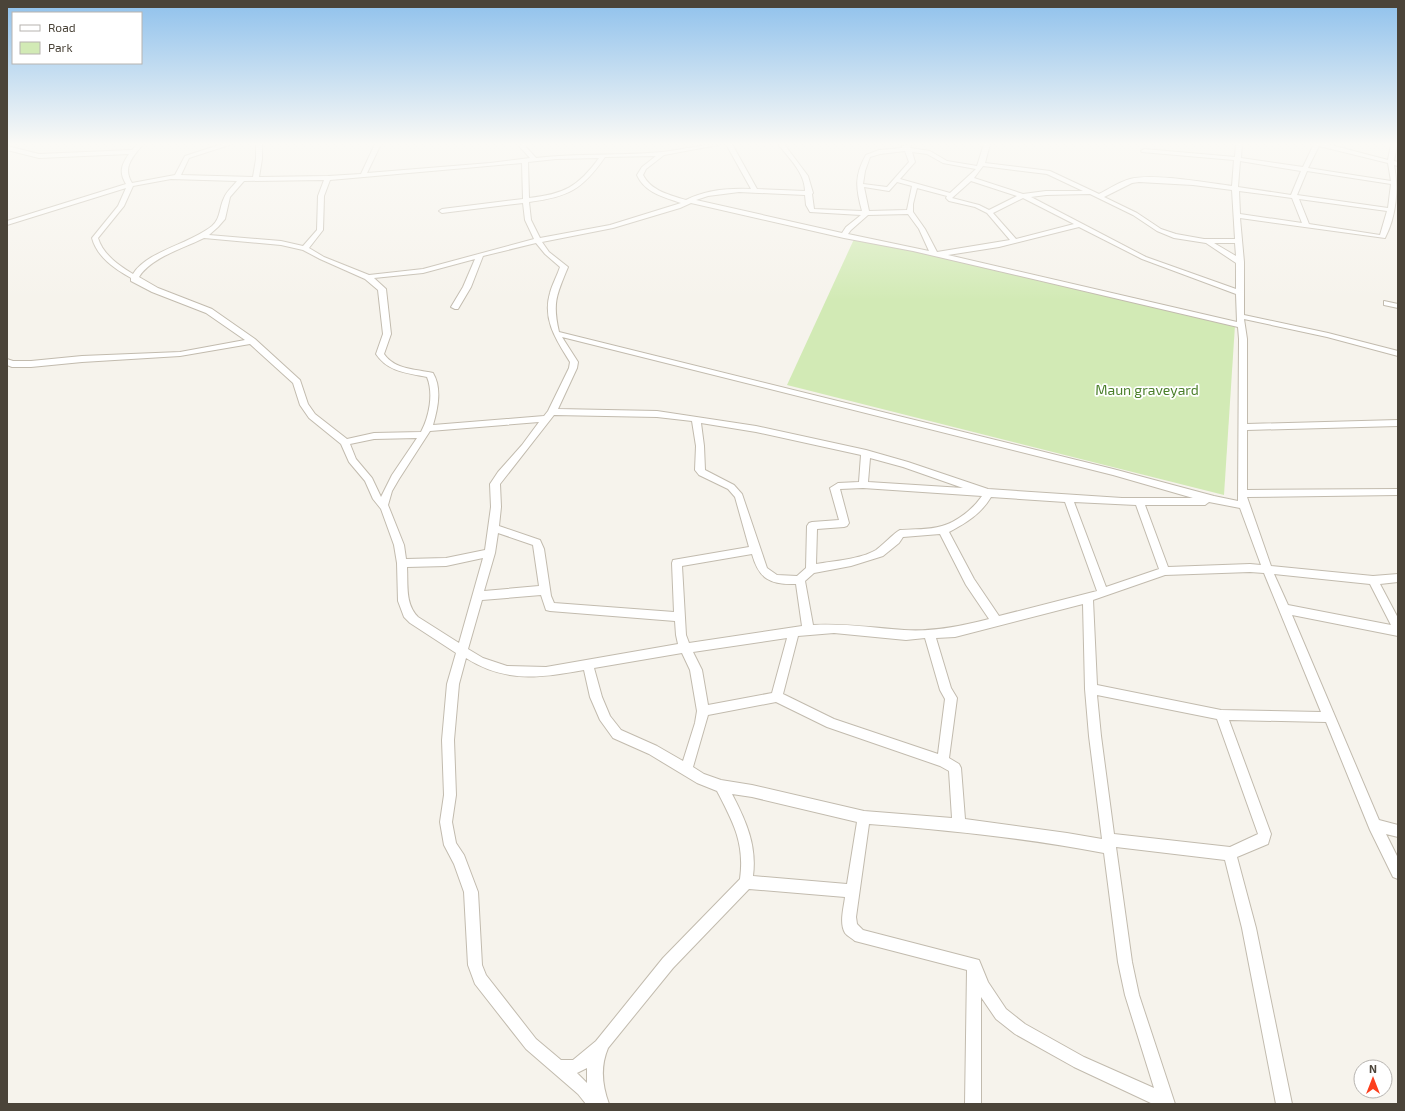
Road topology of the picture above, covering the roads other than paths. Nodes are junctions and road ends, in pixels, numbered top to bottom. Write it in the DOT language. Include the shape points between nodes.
graph roads {
  1 [pos="95,196"];
  2 [pos="126,196"];
  3 [pos="228,196"];
  4 [pos="321,196"];
  5 [pos="526,196"];
  6 [pos="555,196"];
  7 [pos="671,196"];
  8 [pos="701,196"];
  9 [pos="810,196"];
  10 [pos="862,196"];
  11 [pos="912,196"];
  12 [pos="950,196"];
  13 [pos="1023,196"];
  14 [pos="1099,196"];
  15 [pos="1236,196"];
  16 [pos="1294,196"];
  17 [pos="1393,196"];
  18 [pos="526,200"];
  19 [pos="689,202"];
  20 [pos="1391,210"];
  21 [pos="442,211"];
  22 [pos="910,212"];
  23 [pos="989,212"];
  24 [pos="866,213"];
  25 [pos="1237,216"];
  26 [pos="7,223"];
  27 [pos="1079,225"];
  28 [pos="1306,226"];
  29 [pos="203,236"];
  30 [pos="844,236"];
  31 [pos="539,240"];
  32 [pos="1014,240"];
  33 [pos="1204,241"];
  34 [pos="1237,241"];
  35 [pos="305,248"];
  36 [pos="480,255"];
  37 [pos="935,255"];
  38 [pos="1240,262"];
  39 [pos="368,277"];
  40 [pos="134,279"];
  41 [pos="1239,292"];
  42 [pos="1387,303"];
  43 [pos="1398,306"];
  44 [pos="455,307"];
  45 [pos="1240,316"];
  46 [pos="1241,325"];
  47 [pos="556,333"];
  48 [pos="252,341"];
  49 [pos="1398,354"];
  50 [pos="7,362"];
  51 [pos="549,416"];
  52 [pos="696,419"];
  53 [pos="1398,423"];
  54 [pos="1244,427"];
  55 [pos="426,431"];
  56 [pos="346,442"];
  57 [pos="866,454"];
  58 [pos="863,485"];
  59 [pos="1398,492"];
  60 [pos="988,493"];
  61 [pos="1068,498"];
  62 [pos="1214,500"];
  63 [pos="1243,500"];
  64 [pos="1139,502"];
  65 [pos="383,505"];
  66 [pos="494,528"];
  67 [pos="943,530"];
  68 [pos="755,550"];
  69 [pos="490,553"];
  70 [pos="402,563"];
  71 [pos="811,569"];
  72 [pos="1267,569"];
  73 [pos="1165,571"];
  74 [pos="1398,578"];
  75 [pos="800,580"];
  76 [pos="1373,580"];
  77 [pos="545,590"];
  78 [pos="1103,593"];
  79 [pos="480,596"];
  80 [pos="1088,598"];
  81 [pos="1284,610"];
  82 [pos="680,617"];
  83 [pos="997,622"];
  84 [pos="1398,629"];
  85 [pos="808,630"];
  86 [pos="794,632"];
  87 [pos="929,634"];
  88 [pos="685,648"];
  89 [pos="462,650"];
  90 [pos="588,665"];
  91 [pos="1091,689"];
  92 [pos="777,697"];
  93 [pos="703,711"];
  94 [pos="1221,715"];
  95 [pos="1330,717"];
  96 [pos="944,761"];
  97 [pos="686,770"];
  98 [pos="722,786"];
  99 [pos="864,817"];
  100 [pos="1375,825"];
  101 [pos="959,826"];
  102 [pos="1398,831"];
  103 [pos="1109,844"];
  104 [pos="1230,854"];
  105 [pos="1398,872"];
  106 [pos="746,882"];
  107 [pos="853,891"];
  108 [pos="974,965"];
  109 [pos="602,1045"];
  110 [pos="559,1067"];
  111 [pos="1166,1103"];
  112 [pos="596,1104"];
  113 [pos="601,1104"];
  114 [pos="973,1104"];
  115 [pos="1284,1104"];
  1 -- 26 [label="street"];
  2 -- 40 [label="street" via="118,212 96,238 97,245 115,266"];
  3 -- 29 [label="street" via="222,219"];
  4 -- 35 [label="street" via="320,230"];
  5 -- 18 [label="street"];
  6 -- 18 [label="street"];
  7 -- 19 [label="street"];
  8 -- 19 [label="street"];
  9 -- 24 [label="street" via="809,207 812,211"];
  10 -- 24 [label="street"];
  11 -- 22 [label="street"];
  12 -- 23 [label="street" via="951,200 977,206"];
  13 -- 23 [label="street"];
  13 -- 27 [label="street"];
  14 -- 33 [label="street" via="1166,233"];
  15 -- 25 [label="street"];
  16 -- 20 [label="street"];
  16 -- 28 [label="street"];
  17 -- 20 [label="street"];
  18 -- 21 [label="street"];
  18 -- 31 [label="street" via="528,220"];
  19 -- 30 [label="street"];
  19 -- 31 [label="street" via="619,226"];
  20 -- 28 [label="street" via="1383,237"];
  22 -- 24 [label="street"];
  22 -- 37 [label="street"];
  23 -- 32 [label="street"];
  24 -- 30 [label="street" via="850,226"];
  25 -- 28 [label="street"];
  25 -- 34 [label="street"];
  27 -- 32 [label="street"];
  27 -- 41 [label="street" via="1144,258"];
  29 -- 35 [label="street" via="281,243"];
  29 -- 40 [label="street" via="148,262"];
  30 -- 37 [label="street"];
  31 -- 36 [label="street"];
  31 -- 47 [label="street" via="547,253 564,267 552,300 551,314"];
  32 -- 37 [label="street"];
  33 -- 34 [label="street"];
  33 -- 38 [label="street" via="1227,252"];
  34 -- 38 [label="street"];
  35 -- 39 [label="street"];
  36 -- 39 [label="street" via="417,272"];
  36 -- 44 [label="street" via="467,287"];
  37 -- 46 [label="street"];
  38 -- 41 [label="street"];
  39 -- 55 [label="street" via="379,285 383,295 387,334 380,354 382,359 400,368 430,375 433,380 434,406"];
  40 -- 48 [label="street" via="209,311"];
  41 -- 45 [label="street"];
  42 -- 43 [label="street"];
  45 -- 46 [label="street"];
  45 -- 49 [label="street" via="1328,335"];
  46 -- 54 [label="street"];
  47 -- 51 [label="street" via="574,362 574,368"];
  47 -- 62 [label="street" via="1113,472"];
  48 -- 50 [label="street" via="180,354 31,364"];
  48 -- 56 [label="street" via="290,374 312,416"];
  51 -- 52 [label="street" via="657,414"];
  51 -- 55 [label="street"];
  51 -- 66 [label="street" via="501,474 496,484"];
  52 -- 57 [label="street" via="808,440"];
  52 -- 68 [label="street" via="700,470 731,487 739,496"];
  53 -- 54 [label="street"];
  54 -- 63 [label="street"];
  55 -- 56 [label="street" via="374,436"];
  55 -- 65 [label="street" via="390,487"];
  56 -- 65 [label="street" via="352,460 369,480"];
  57 -- 58 [label="street"];
  57 -- 60 [label="street" via="906,464"];
  58 -- 60 [label="street"];
  58 -- 71 [label="street" via="835,488 844,523 812,526"];
  59 -- 63 [label="street"];
  60 -- 61 [label="street"];
  60 -- 67 [label="street" via="983,504 971,516"];
  61 -- 64 [label="street"];
  61 -- 78 [label="street"];
  62 -- 63 [label="street"];
  62 -- 64 [label="street"];
  63 -- 72 [label="street"];
  64 -- 73 [label="street"];
  65 -- 70 [label="street" via="399,546"];
  66 -- 69 [label="street"];
  66 -- 77 [label="street" via="537,544"];
  67 -- 71 [label="street" via="900,534 879,553 852,562"];
  67 -- 83 [label="street" via="970,582"];
  68 -- 75 [label="street" via="763,572 769,576 783,581"];
  68 -- 82 [label="street" via="677,563"];
  69 -- 70 [label="street" via="449,562 421,565"];
  69 -- 79 [label="street"];
  70 -- 89 [label="street" via="403,601 408,614"];
  71 -- 75 [label="street"];
  72 -- 73 [label="street"];
  72 -- 76 [label="street"];
  72 -- 81 [label="street"];
  73 -- 78 [label="street"];
  74 -- 76 [label="street"];
  75 -- 85 [label="street"];
  76 -- 84 [label="street"];
  77 -- 79 [label="street"];
  77 -- 82 [label="street" via="549,605 553,607"];
  78 -- 80 [label="street"];
  79 -- 89 [label="street"];
  80 -- 83 [label="street"];
  80 -- 91 [label="street"];
  81 -- 84 [label="street"];
  81 -- 95 [label="street"];
  82 -- 88 [label="street"];
  83 -- 87 [label="street" via="955,632"];
  85 -- 86 [label="street"];
  85 -- 87 [label="street" via="834,628 900,635"];
  86 -- 88 [label="street"];
  86 -- 92 [label="street"];
  87 -- 96 [label="street" via="946,690 951,698"];
  88 -- 90 [label="street"];
  88 -- 93 [label="street" via="694,663"];
  89 -- 90 [label="street" via="479,661 507,671 546,672"];
  89 -- 110 [label="street" via="453,684 448,740 450,795 446,822 450,845 459,860 471,892 475,965 480,979 531,1044"];
  90 -- 97 [label="street" via="596,697 606,720 617,734 653,750"];
  91 -- 94 [label="street"];
  91 -- 103 [label="street"];
  92 -- 93 [label="street"];
  92 -- 96 [label="street" via="831,723"];
  93 -- 97 [label="street"];
  94 -- 95 [label="street"];
  94 -- 104 [label="street" via="1264,834 1263,839"];
  95 -- 100 [label="street"];
  96 -- 101 [label="street" via="955,768"];
  97 -- 98 [label="street" via="701,779"];
  98 -- 99 [label="street"];
  98 -- 106 [label="street" via="742,823 747,841 749,869"];
  99 -- 101 [label="street"];
  99 -- 107 [label="street"];
  100 -- 102 [label="street"];
  100 -- 105 [label="street"];
  101 -- 103 [label="street"];
  103 -- 104 [label="street" via="1178,847"];
  103 -- 111 [label="street" via="1132,995"];
  104 -- 115 [label="street" via="1249,928"];
  106 -- 107 [label="street"];
  106 -- 109 [label="street" via="668,963 613,1028"];
  107 -- 108 [label="street" via="850,928 860,936"];
  108 -- 111 [label="street" via="983,988 1001,1014 1020,1029 1079,1062"];
  108 -- 114 [label="street"];
  109 -- 110 [label="street" via="574,1067"];
  109 -- 113 [label="street" via="596,1056 594,1075 596,1092"];
  110 -- 112 [label="street"];
}
